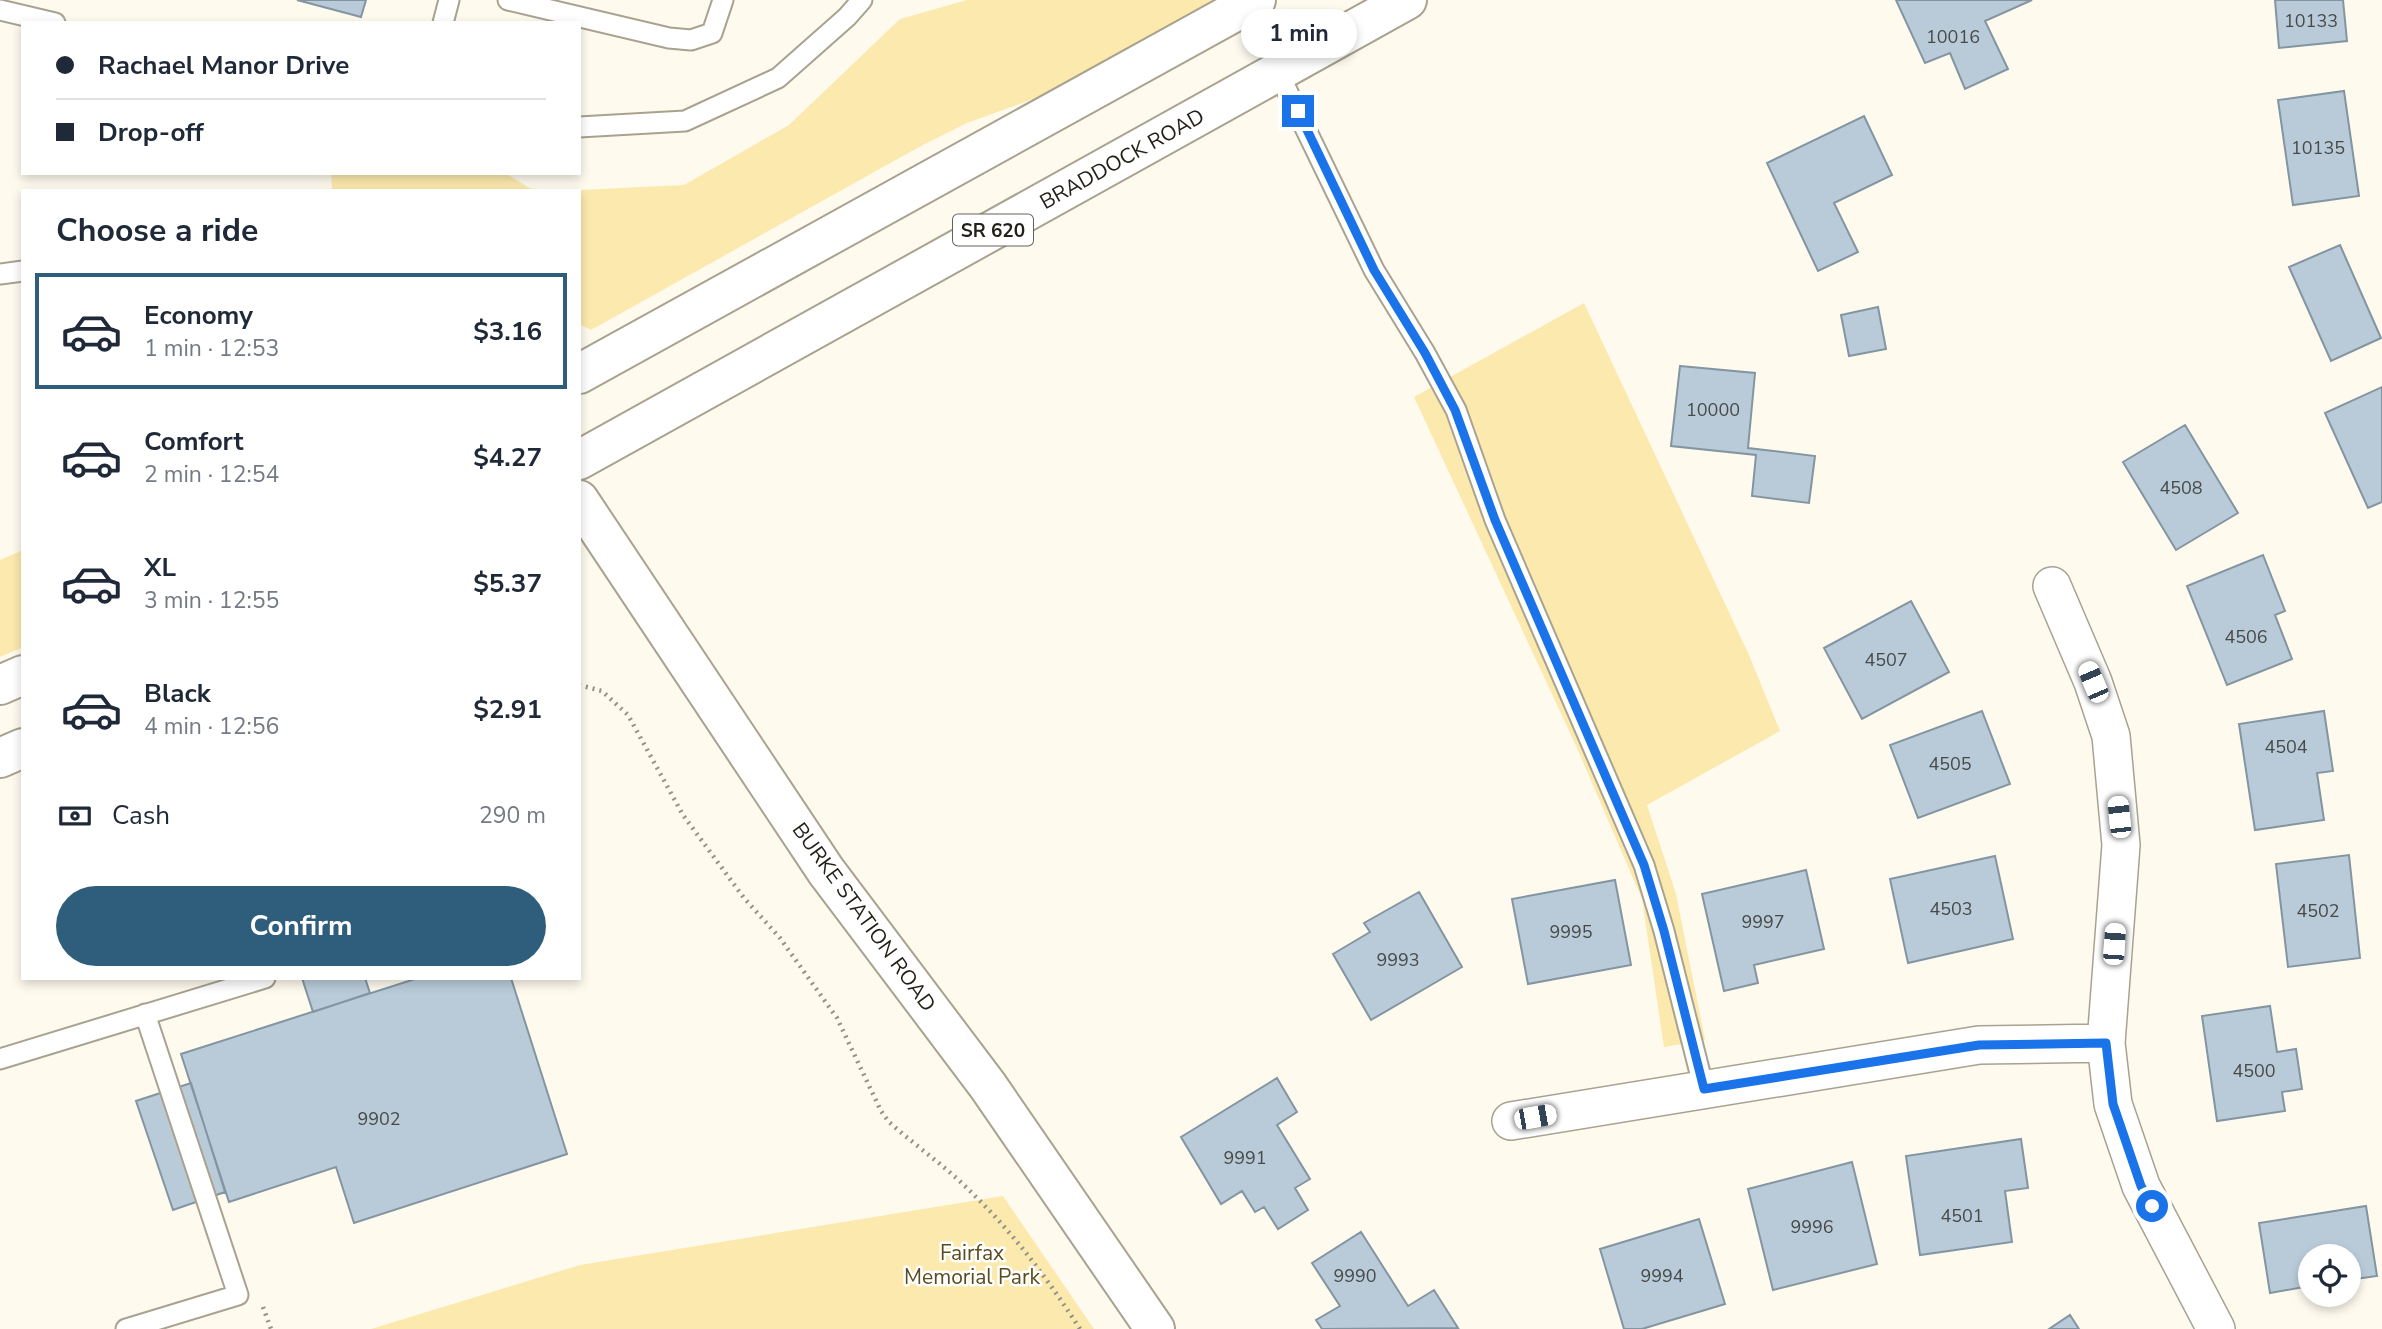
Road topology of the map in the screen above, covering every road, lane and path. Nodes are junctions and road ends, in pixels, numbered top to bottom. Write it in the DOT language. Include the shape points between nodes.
graph roads {
  1 [pos="449,0"];
  2 [pos="509,0"];
  3 [pos="723,0"];
  4 [pos="862,0"];
  5 [pos="1256,0"];
  6 [pos="1407,0"];
  7 [pos="0,10"];
  8 [pos="47,21"];
  9 [pos="444,21"];
  10 [pos="1278,72"];
  11 [pos="581,127"];
  12 [pos="21,271"];
  13 [pos="0,274"];
  14 [pos="581,373"];
  15 [pos="581,459"];
  16 [pos="581,503"];
  17 [pos="2052,586"];
  18 [pos="21,676"];
  19 [pos="0,685"];
  20 [pos="581,686"];
  21 [pos="21,749"];
  22 [pos="0,758"];
  23 [pos="258,980"];
  24 [pos="145,1014"];
  25 [pos="2106,1043"];
  26 [pos="0,1059"];
  27 [pos="1704,1089"];
  28 [pos="1511,1121"];
  29 [pos="126,1329"];
  30 [pos="1080,1329"];
  31 [pos="1156,1329"];
  32 [pos="2216,1329"];
  1 -- 9 [label="lane"];
  2 -- 3 [label="lane" via="691,40 712,33"];
  4 -- 11 [label="lane" via="778,78 697,116 685,121"];
  5 -- 14 [label="main road"];
  6 -- 10 [label="main road, BRADDOCK ROAD / SR 620"];
  7 -- 8 [label="lane"];
  10 -- 15 [label="main road, BRADDOCK ROAD / SR 620"];
  10 -- 27 [label="lane" via="1374,270 1455,410 1495,520 1644,865"];
  12 -- 13 [label="lane"];
  16 -- 31 [label="main road, BURKE STATION ROAD" via="826,871 988,1086"];
  17 -- 25 [label="street" via="2111,736 2122,845"];
  18 -- 19 [label="main road"];
  20 -- 30 [label="path" via="601,691 628,715 683,815 837,1018 888,1122 963,1184 1005,1227"];
  21 -- 22 [label="main road"];
  23 -- 24 [label="lane"];
  24 -- 26 [label="lane"];
  24 -- 29 [label="lane" via="238,1295"];
  25 -- 27 [label="street" via="1979,1045"];
  25 -- 32 [label="street" via="2113,1104 2141,1186"];
  27 -- 28 [label="street"];
}
